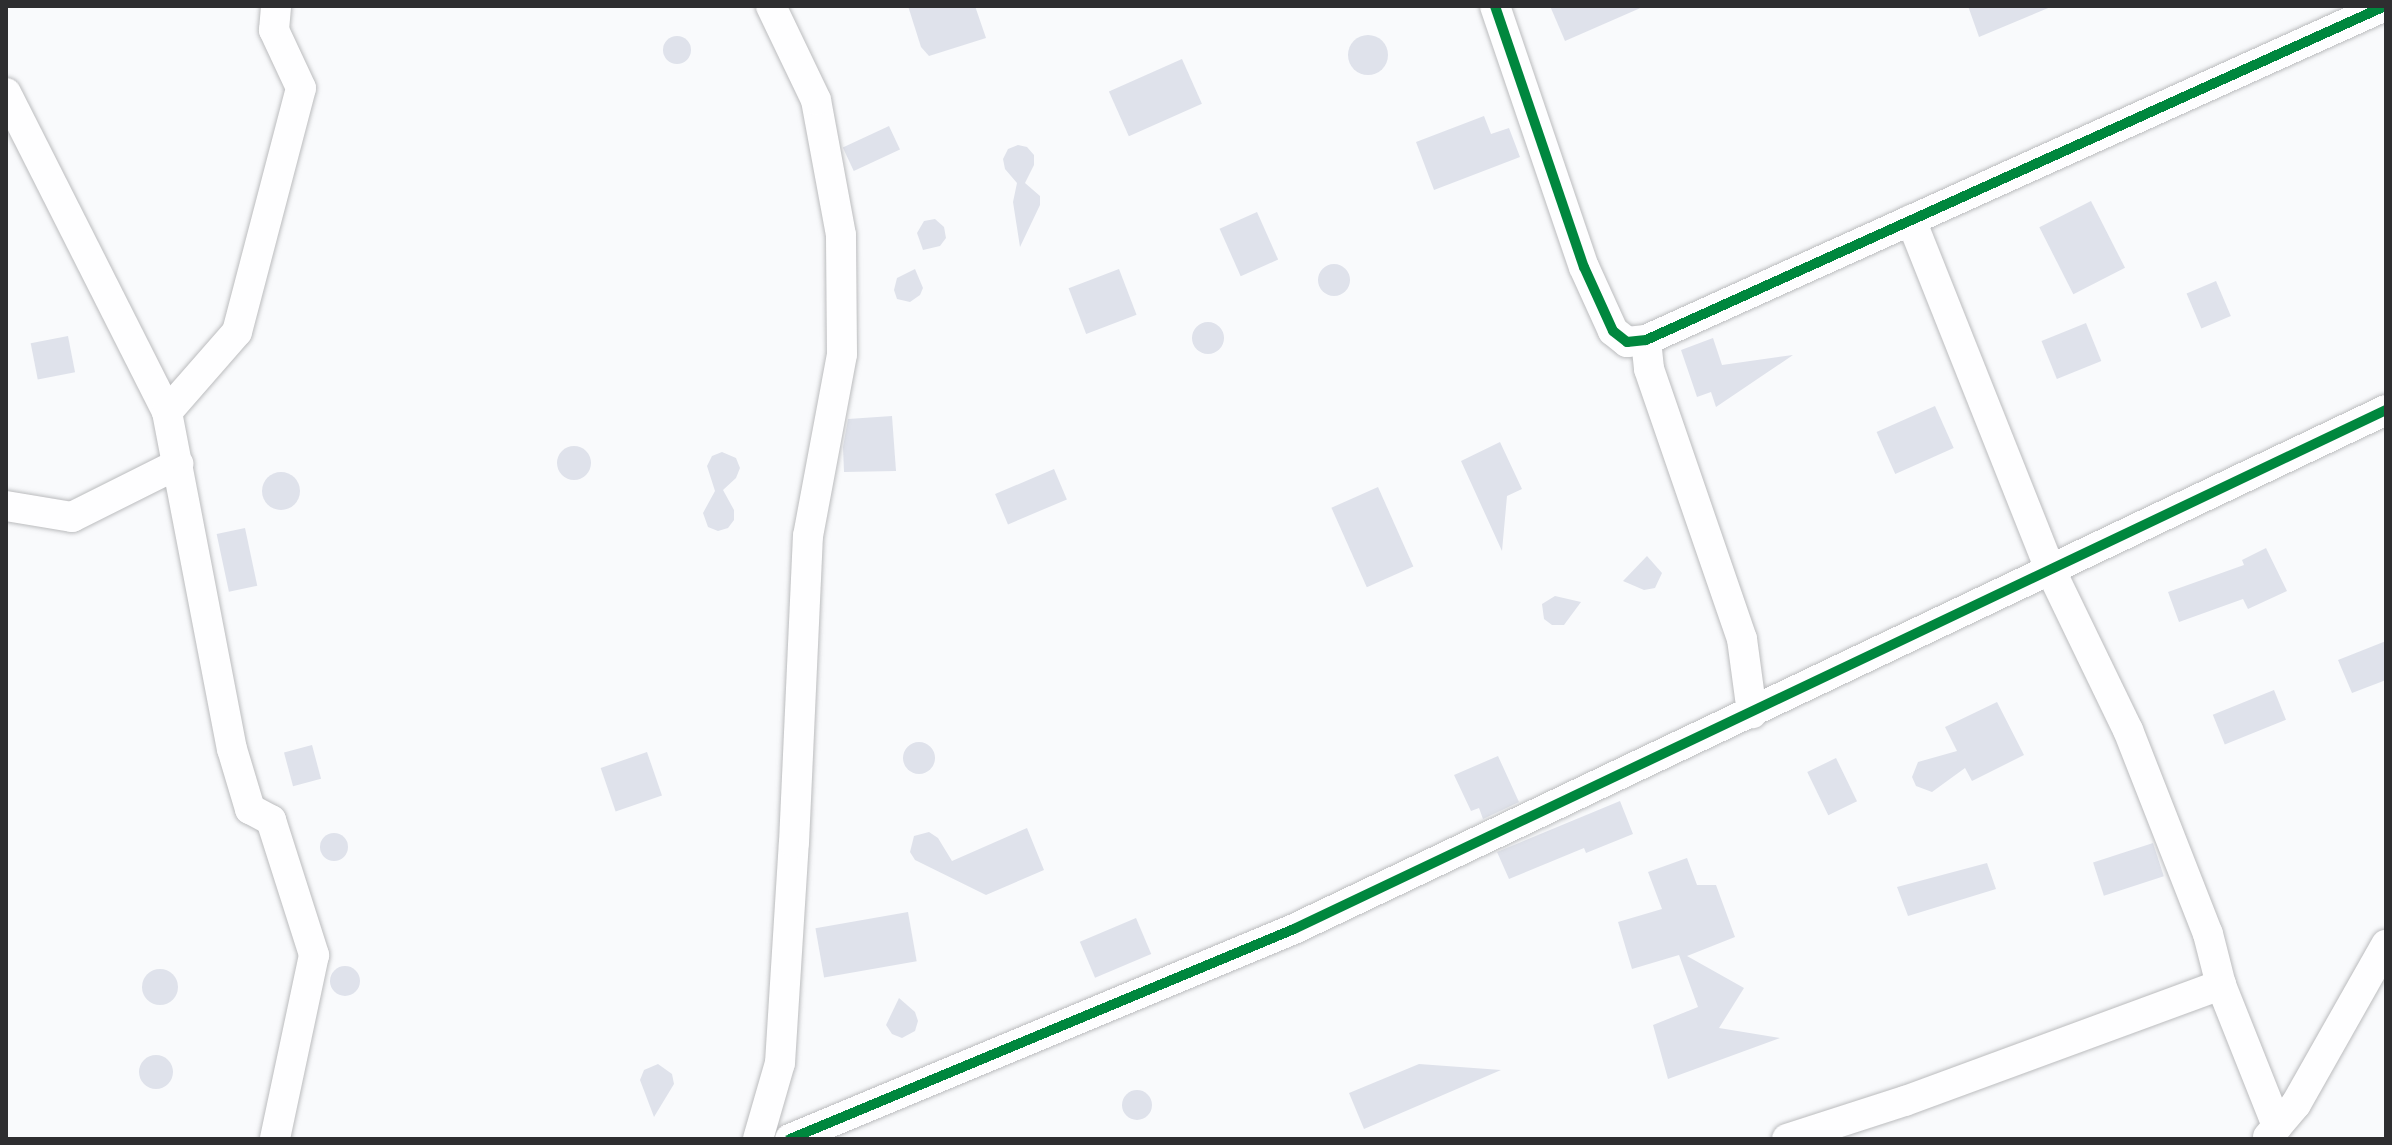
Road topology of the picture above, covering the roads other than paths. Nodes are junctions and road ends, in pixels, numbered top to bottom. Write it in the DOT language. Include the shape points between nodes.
graph roads {
  1 [pos="276,6"];
  2 [pos="771,6"];
  3 [pos="1495,6"];
  4 [pos="2385,6"];
  5 [pos="6,93"];
  6 [pos="1911,220"];
  7 [pos="1646,340"];
  8 [pos="2386,410"];
  9 [pos="167,412"];
  10 [pos="178,464"];
  11 [pos="6,506"];
  12 [pos="2051,571"];
  13 [pos="1752,713"];
  14 [pos="2386,945"];
  15 [pos="2221,985"];
  16 [pos="2272,1133"];
  17 [pos="275,1139"];
  18 [pos="758,1139"];
  19 [pos="790,1139"];
  20 [pos="1787,1139"];
  1 -- 9 [label="street" via="274,30 301,88 237,332"];
  2 -- 18 [label="street" via="816,100 841,235 842,354 808,536 780,1063"];
  3 -- 7 [label="street" via="1584,267 1613,331 1627,342"];
  4 -- 6 [label="street"];
  5 -- 9 [label="street"];
  6 -- 7 [label="street"];
  6 -- 12 [label="street"];
  7 -- 13 [label="street" via="1649,369 1742,639"];
  8 -- 12 [label="street"];
  9 -- 10 [label="street"];
  10 -- 11 [label="street" via="72,517"];
  10 -- 17 [label="street" via="232,749 250,809 271,820 314,955"];
  12 -- 13 [label="street"];
  12 -- 15 [label="street" via="2128,730 2208,934"];
  13 -- 19 [label="street" via="1294,929"];
  14 -- 16 [label="street" via="2296,1104"];
  15 -- 16 [label="street"];
  15 -- 20 [label="street"];
}
